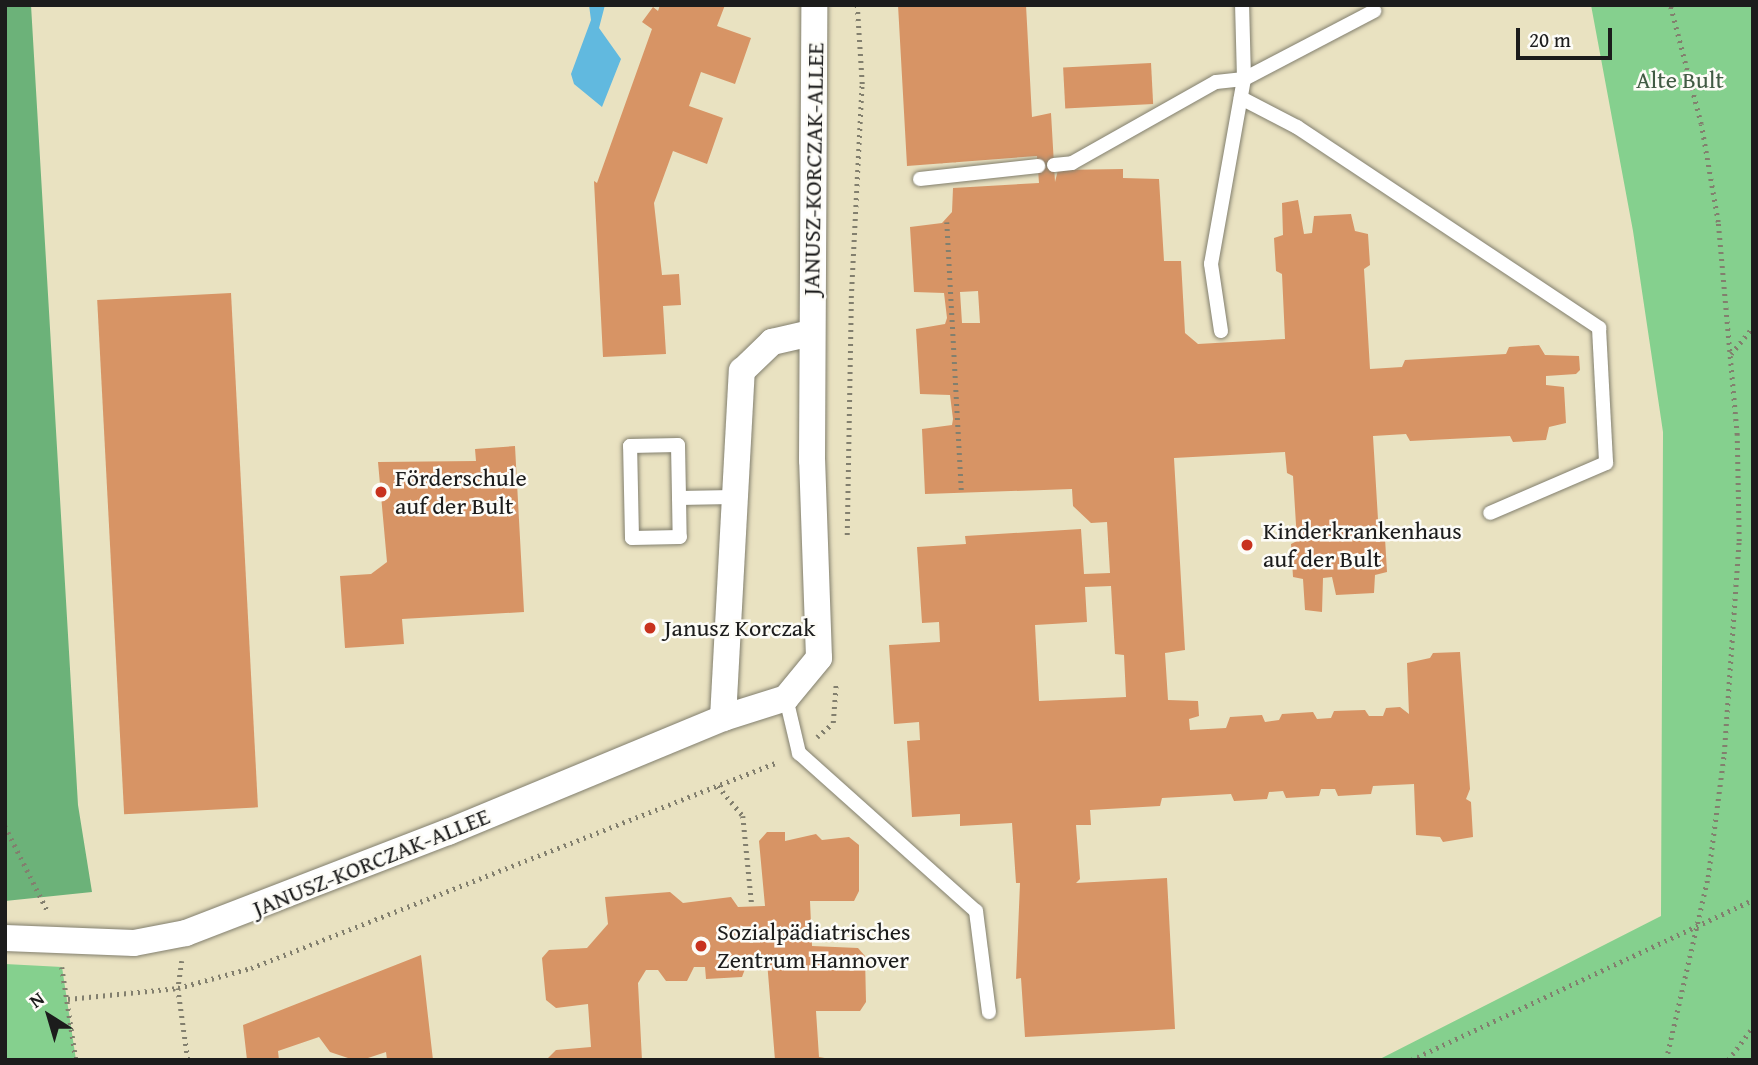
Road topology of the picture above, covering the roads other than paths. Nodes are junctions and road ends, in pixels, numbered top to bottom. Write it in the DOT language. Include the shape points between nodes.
graph roads {
  1 [pos="814,5"];
  2 [pos="1242,5"];
  3 [pos="1374,11"];
  4 [pos="1244,79"];
  5 [pos="1241,98"];
  6 [pos="1054,165"];
  7 [pos="1038,166"];
  8 [pos="920,178"];
  9 [pos="1220,331"];
  10 [pos="811,333"];
  11 [pos="733,497"];
  12 [pos="678,498"];
  13 [pos="1490,513"];
  14 [pos="786,698"];
  15 [pos="723,718"];
  16 [pos="5,938"];
  17 [pos="989,1012"];
  1 -- 10 [label="street, JANUSZ-KORCZAK-ALLEE"];
  2 -- 4 [label="lane"];
  3 -- 4 [label="lane"];
  4 -- 5 [label="lane"];
  4 -- 6 [label="lane" via="1216,82 1072,163"];
  5 -- 9 [label="lane" via="1211,264"];
  5 -- 13 [label="lane" via="1297,127 1599,328 1606,463"];
  7 -- 8 [label="lane"];
  10 -- 11 [label="street" via="772,342 742,371"];
  10 -- 14 [label="street, JANUSZ-KORCZAK-ALLEE" via="819,658"];
  11 -- 12 [label="lane"];
  11 -- 15 [label="street"];
  12 -- 12 [label="lane" via="678,445 631,446 632,538 680,537"];
  14 -- 15 [label="street, JANUSZ-KORCZAK-ALLEE"];
  14 -- 17 [label="lane" via="799,753 976,911"];
  15 -- 16 [label="street, JANUSZ-KORCZAK-ALLEE" via="448,832 186,933 134,943"];
}
